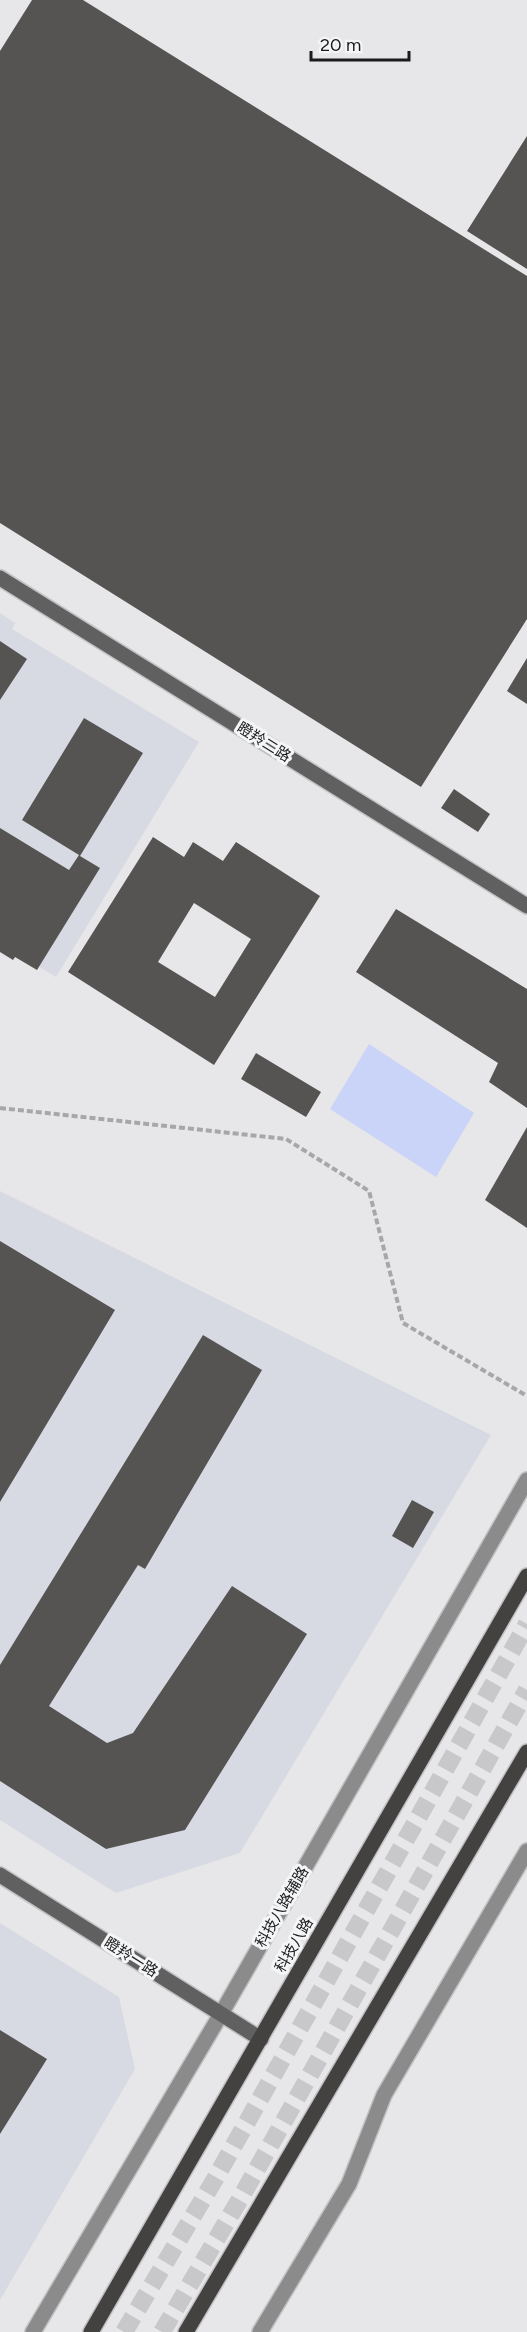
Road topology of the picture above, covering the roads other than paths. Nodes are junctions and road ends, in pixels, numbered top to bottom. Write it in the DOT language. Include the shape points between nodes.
graph roads {
  1 [pos="0,578"];
  2 [pos="527,906"];
  3 [pos="527,1480"];
  4 [pos="527,1576"];
  5 [pos="527,1752"];
  6 [pos="527,1851"];
  7 [pos="0,1875"];
  8 [pos="221,2014"];
  9 [pos="261,2039"];
  10 [pos="33,2332"];
  11 [pos="91,2332"];
  12 [pos="186,2332"];
  13 [pos="260,2332"];
  1 -- 2 [label="street, 瞪羚二路"];
  3 -- 8 [label="street, 科技八路辅路"];
  4 -- 9 [label="main road, 科技八路"];
  5 -- 12 [label="main road"];
  6 -- 13 [label="street" via="384,2095 349,2184"];
  7 -- 8 [label="street, 瞪羚一路"];
  8 -- 9 [label="street, 瞪羚一路"];
  8 -- 10 [label="street, 科技八路辅路"];
  9 -- 11 [label="main road, 科技八路"];
}
